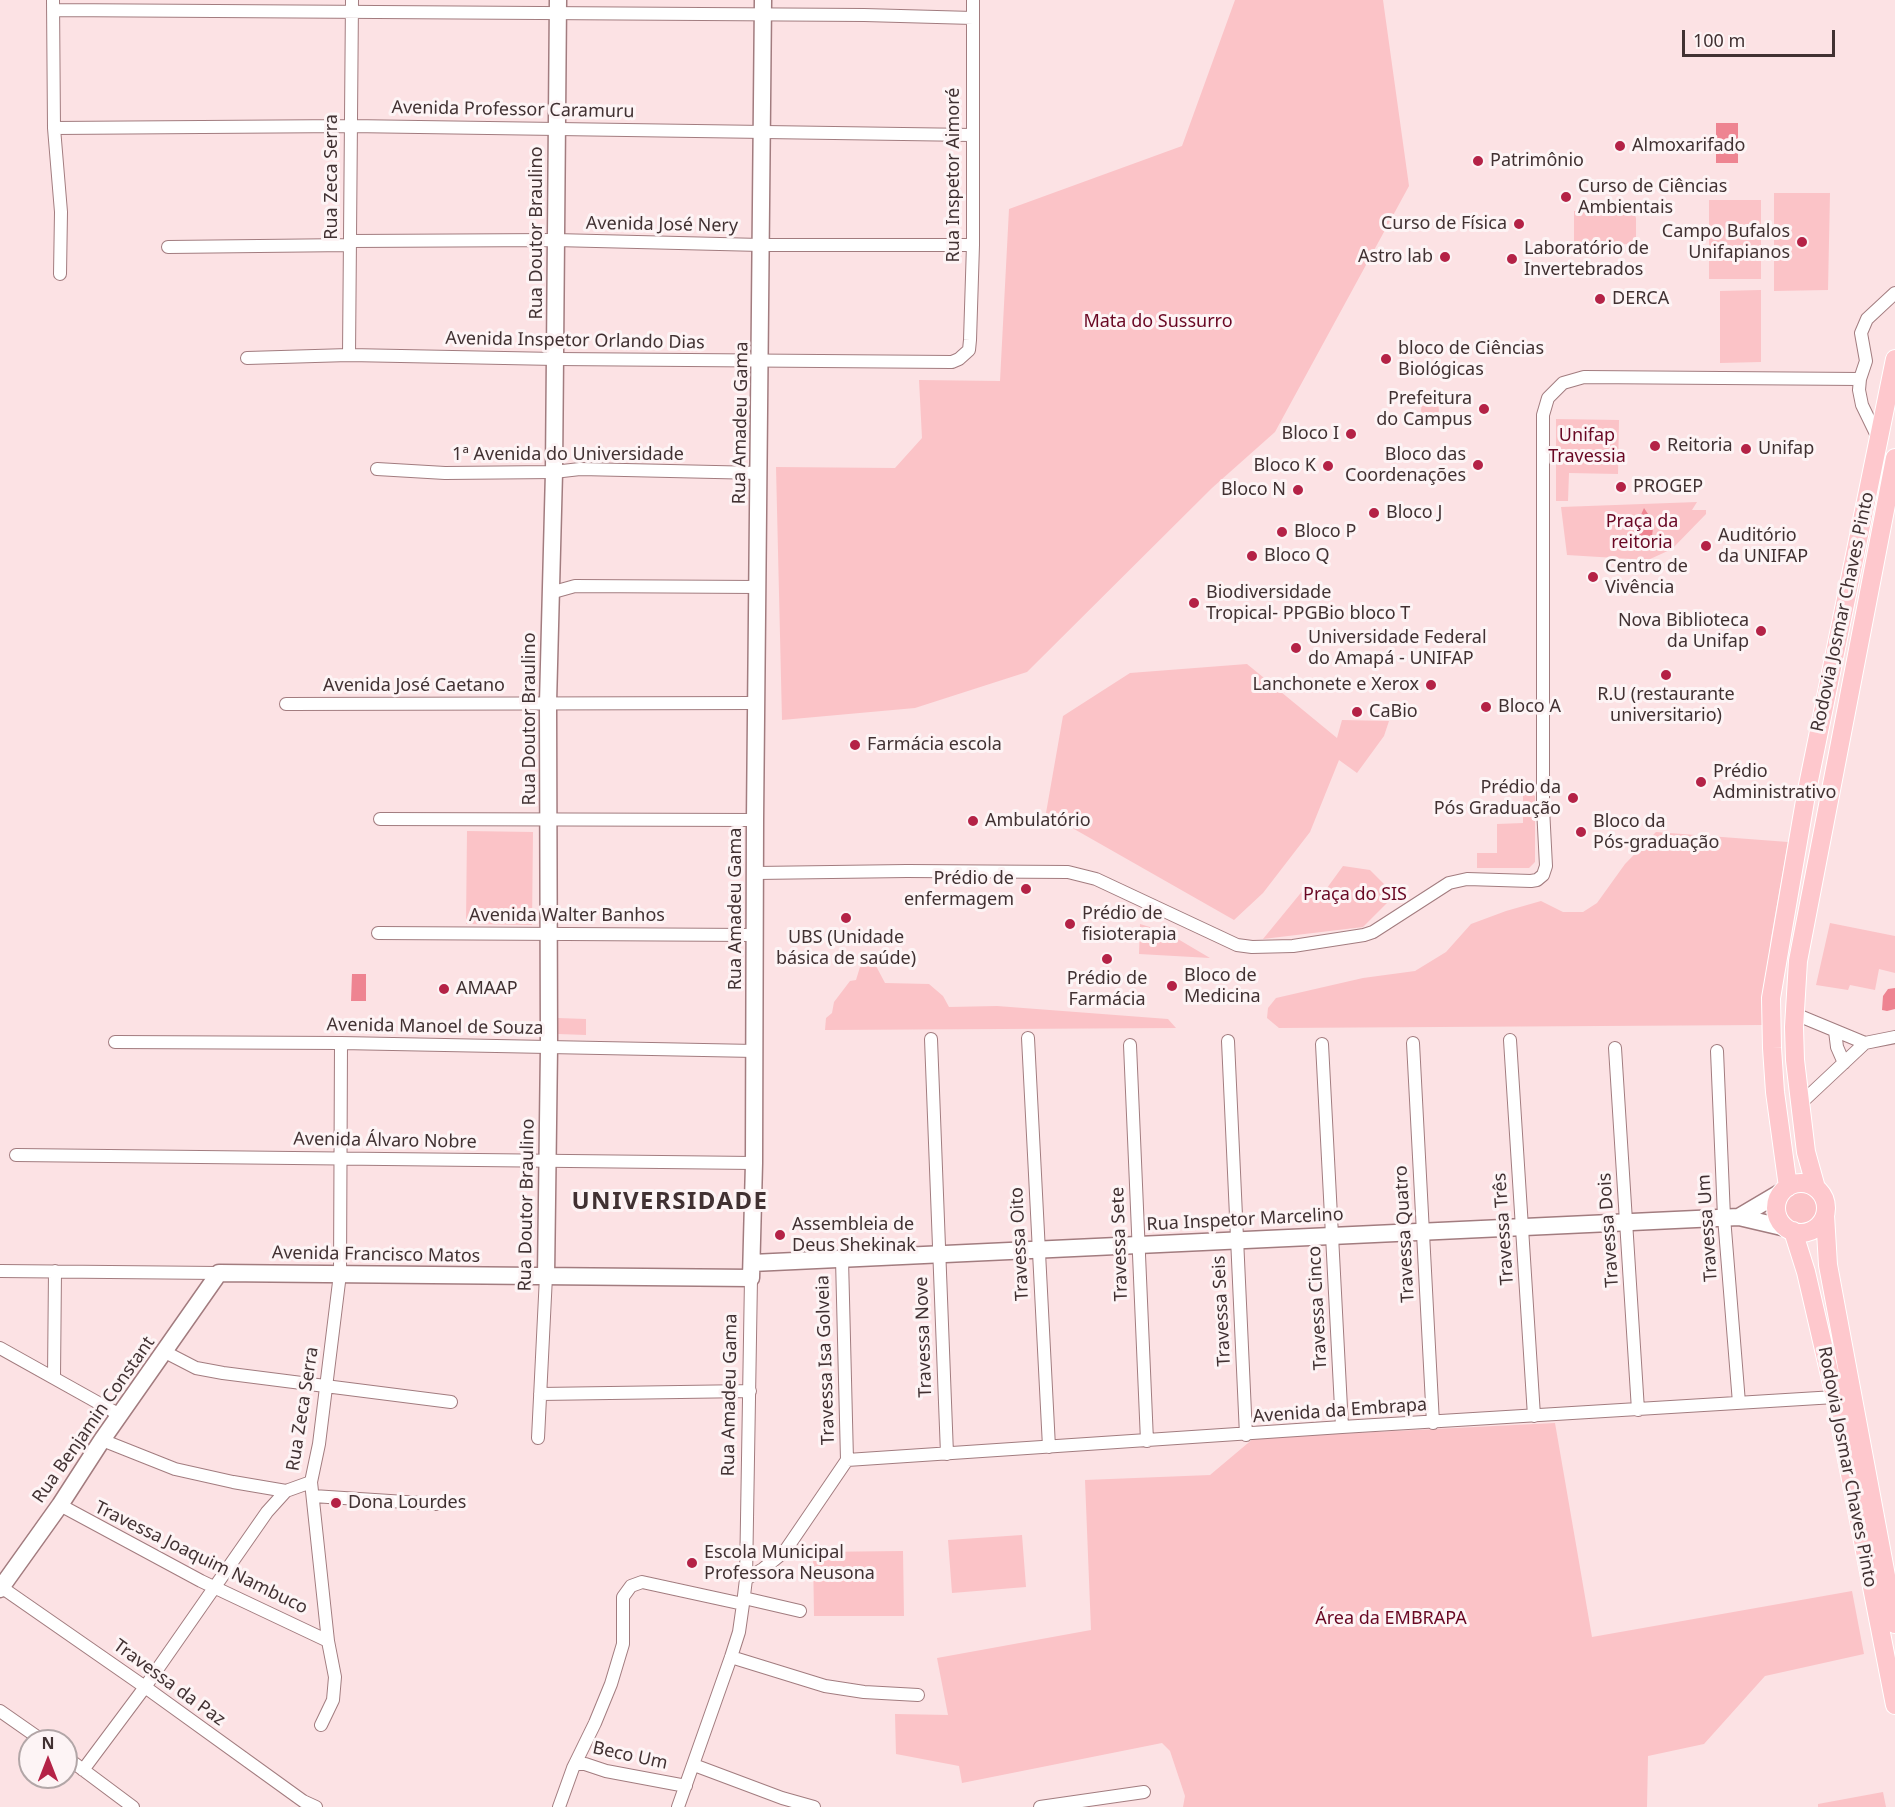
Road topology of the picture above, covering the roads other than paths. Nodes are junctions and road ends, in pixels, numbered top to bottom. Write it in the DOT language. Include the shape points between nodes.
graph roads {
  1 [pos="973,0"];
  2 [pos="53,5"];
  3 [pos="351,6"];
  4 [pos="558,6"];
  5 [pos="763,8"];
  6 [pos="973,18"];
  7 [pos="350,126"];
  8 [pos="54,128"];
  9 [pos="556,128"];
  10 [pos="762,131"];
  11 [pos="972,135"];
  12 [pos="555,240"];
  13 [pos="350,243"];
  14 [pos="761,245"];
  15 [pos="973,245"];
  16 [pos="168,247"];
  17 [pos="60,274"];
  18 [pos="1895,293"];
  19 [pos="969,350"];
  20 [pos="349,355"];
  21 [pos="247,358"];
  22 [pos="1895,359"];
  23 [pos="556,360"];
  24 [pos="761,361"];
  25 [pos="1860,379"];
  26 [pos="1879,440"];
  27 [pos="1895,458"];
  28 [pos="377,469"];
  29 [pos="554,472"];
  30 [pos="760,473"];
  31 [pos="1891,504"];
  32 [pos="758,587"];
  33 [pos="550,593"];
  34 [pos="548,703"];
  35 [pos="758,703"];
  36 [pos="286,704"];
  37 [pos="380,819"];
  38 [pos="549,819"];
  39 [pos="755,820"];
  40 [pos="756,873"];
  41 [pos="378,933"];
  42 [pos="549,935"];
  43 [pos="755,935"];
  44 [pos="1795,1014"];
  45 [pos="1834,1031"];
  46 [pos="1895,1037"];
  47 [pos="1028,1038"];
  48 [pos="931,1039"];
  49 [pos="1510,1040"];
  50 [pos="1228,1041"];
  51 [pos="115,1042"];
  52 [pos="340,1043"];
  53 [pos="1413,1043"];
  54 [pos="1865,1043"];
  55 [pos="1322,1044"];
  56 [pos="1130,1046"];
  57 [pos="549,1047"];
  58 [pos="1615,1048"];
  59 [pos="755,1050"];
  60 [pos="1717,1051"];
  61 [pos="1844,1063"];
  62 [pos="1801,1103"];
  63 [pos="16,1155"];
  64 [pos="340,1159"];
  65 [pos="548,1161"];
  66 [pos="754,1163"];
  67 [pos="1816,1188"];
  68 [pos="1785,1189"];
  69 [pos="1825,1215"];
  70 [pos="1732,1217"];
  71 [pos="1626,1222"];
  72 [pos="1522,1227"];
  73 [pos="1790,1230"];
  74 [pos="1423,1231"];
  75 [pos="1332,1236"];
  76 [pos="1237,1240"];
  77 [pos="1138,1245"];
  78 [pos="1039,1249"];
  79 [pos="939,1254"];
  80 [pos="842,1259"];
  81 [pos="752,1270"];
  82 [pos="0,1271"];
  83 [pos="55,1271"];
  84 [pos="219,1273"];
  85 [pos="340,1274"];
  86 [pos="546,1276"];
  87 [pos="0,1348"];
  88 [pos="165,1352"];
  89 [pos="54,1377"];
  90 [pos="327,1385"];
  91 [pos="750,1391"];
  92 [pos="540,1394"];
  93 [pos="1835,1397"];
  94 [pos="451,1402"];
  95 [pos="1739,1403"];
  96 [pos="1638,1410"];
  97 [pos="120,1414"];
  98 [pos="1534,1416"];
  99 [pos="1433,1423"];
  100 [pos="1342,1427"];
  101 [pos="1246,1435"];
  102 [pos="538,1438"];
  103 [pos="102,1440"];
  104 [pos="1147,1441"];
  105 [pos="1049,1448"];
  106 [pos="947,1454"];
  107 [pos="848,1460"];
  108 [pos="311,1482"];
  109 [pos="286,1491"];
  110 [pos="313,1496"];
  111 [pos="436,1504"];
  112 [pos="60,1506"];
  113 [pos="746,1579"];
  114 [pos="213,1586"];
  115 [pos="1,1588"];
  116 [pos="744,1601"];
  117 [pos="800,1611"];
  118 [pos="1895,1624"];
  119 [pos="328,1641"];
  120 [pos="731,1657"];
  121 [pos="145,1687"];
  122 [pos="918,1695"];
  123 [pos="1895,1705"];
  124 [pos="0,1711"];
  125 [pos="321,1725"];
  126 [pos="26,1729"];
  127 [pos="694,1765"];
  128 [pos="78,1766"];
  129 [pos="573,1768"];
  130 [pos="83,1770"];
  131 [pos="686,1786"];
  132 [pos="1144,1792"];
  133 [pos="133,1807"];
  134 [pos="316,1807"];
  135 [pos="559,1807"];
  136 [pos="678,1807"];
  137 [pos="814,1807"];
  138 [pos="1040,1807"];
  1 -- 6 [label="street, Rua Inspetor Aimoré"];
  2 -- 3 [label="street"];
  2 -- 8 [label="street"];
  3 -- 4 [label="street"];
  3 -- 7 [label="street, Rua Zeca Serra"];
  4 -- 5 [label="street"];
  4 -- 9 [label="street, Rua Doutor Braulino"];
  5 -- 6 [label="street"];
  5 -- 10 [label="street, Rua Amadeu Gama"];
  6 -- 11 [label="street, Rua Inspetor Aimoré"];
  7 -- 8 [label="street, Avenida Professor Caramuru"];
  7 -- 9 [label="street, Avenida Professor Caramuru"];
  7 -- 13 [label="street, Rua Zeca Serra"];
  8 -- 17 [label="street" via="61,212"];
  9 -- 10 [label="street, Avenida Professor Caramuru"];
  9 -- 12 [label="street, Rua Doutor Braulino"];
  10 -- 11 [label="street, Avenida Professor Caramuru"];
  10 -- 14 [label="street, Rua Amadeu Gama"];
  11 -- 15 [label="street, Rua Inspetor Aimoré"];
  12 -- 13 [label="street, Avenida José Nery"];
  12 -- 14 [label="street, Avenida José Nery"];
  12 -- 23 [label="street, Rua Doutor Braulino"];
  13 -- 16 [label="street, Avenida José Nery"];
  13 -- 20 [label="street, Rua Zeca Serra"];
  14 -- 15 [label="street, Avenida José Nery"];
  14 -- 24 [label="street, Rua Amadeu Gama"];
  15 -- 19 [label="street, Rua Inspetor Aimoré"];
  18 -- 25 [label="street" via="1862,327 1866,361"];
  19 -- 24 [label="street, Avenida Inspetor Orlando Dias" via="952,362"];
  20 -- 21 [label="street, Avenida Inspetor Orlando Dias"];
  20 -- 23 [label="street, Avenida Inspetor Orlando Dias"];
  22 -- 26 [label="main road, Rodovia Josmar Chaves Pinto"];
  23 -- 24 [label="street, Avenida Inspetor Orlando Dias"];
  23 -- 29 [label="street, Rua Doutor Braulino"];
  24 -- 30 [label="street, Rua Amadeu Gama"];
  25 -- 26 [label="street" via="1862,405"];
  25 -- 40 [label="street" via="1584,377 1563,383 1548,398 1544,415 1543,508 1546,866 1537,880 1467,879 1449,883 1364,935 1293,946 1252,947 1237,945 1096,879 1068,872"];
  26 -- 68 [label="main road, Rodovia Josmar Chaves Pinto" via="1806,795 1771,998"];
  27 -- 31 [label="main road, Rodovia Josmar Chaves Pinto"];
  28 -- 29 [label="street, 1ª Avenida do Universidade"];
  29 -- 30 [label="street, 1ª Avenida do Universidade" via="580,469"];
  29 -- 33 [label="street, Rua Doutor Braulino"];
  30 -- 32 [label="street, Rua Amadeu Gama"];
  31 -- 44 [label="main road, Rodovia Josmar Chaves Pinto" via="1798,961"];
  32 -- 33 [label="street" via="575,586"];
  32 -- 35 [label="street, Rua Amadeu Gama"];
  33 -- 34 [label="street, Rua Doutor Braulino"];
  34 -- 35 [label="street, Avenida José Caetano"];
  34 -- 36 [label="street, Avenida José Caetano"];
  34 -- 38 [label="street, Rua Doutor Braulino"];
  35 -- 39 [label="street, Rua Amadeu Gama"];
  37 -- 38 [label="street"];
  38 -- 39 [label="street"];
  38 -- 42 [label="street, Rua Doutor Braulino"];
  39 -- 40 [label="street, Rua Amadeu Gama"];
  40 -- 43 [label="street, Rua Amadeu Gama"];
  41 -- 42 [label="street, Avenida Walter Banhos"];
  42 -- 43 [label="street, Avenida Walter Banhos"];
  42 -- 57 [label="street, Rua Doutor Braulino"];
  43 -- 59 [label="street, Rua Amadeu Gama"];
  44 -- 45 [label="street"];
  44 -- 62 [label="main road, Rodovia Josmar Chaves Pinto" via="1795,1060"];
  45 -- 54 [label="street"];
  45 -- 61 [label="street"];
  46 -- 54 [label="street"];
  47 -- 78 [label="street, Travessa Oito"];
  48 -- 79 [label="street, Travessa Nove"];
  49 -- 72 [label="street, Travessa Três"];
  50 -- 76 [label="street, Travessa Seis"];
  51 -- 52 [label="street, Avenida Manoel de Souza"];
  52 -- 57 [label="street, Avenida Manoel de Souza"];
  52 -- 64 [label="street, Rua Zeca Serra"];
  53 -- 74 [label="street, Travessa Quatro"];
  54 -- 61 [label="street"];
  55 -- 75 [label="street, Travessa Cinco"];
  56 -- 77 [label="street, Travessa Sete"];
  57 -- 59 [label="street, Avenida Manoel de Souza"];
  57 -- 65 [label="street, Rua Doutor Braulino"];
  58 -- 71 [label="street, Travessa Dois"];
  59 -- 66 [label="street, Rua Amadeu Gama"];
  60 -- 70 [label="street, Travessa Um"];
  61 -- 62 [label="street"];
  62 -- 67 [label="main road, Rodovia Josmar Chaves Pinto" via="1806,1152"];
  63 -- 64 [label="street, Avenida Álvaro Nobre"];
  64 -- 65 [label="street, Avenida Álvaro Nobre"];
  64 -- 85 [label="street, Rua Zeca Serra"];
  65 -- 66 [label="street, Avenida Álvaro Nobre"];
  65 -- 86 [label="street, Rua Doutor Braulino"];
  66 -- 81 [label="street, Rua Amadeu Gama"];
  67 -- 68 [label="main road" via="1802,1183"];
  67 -- 69 [label="main road, Rodovia Josmar Chaves Pinto" via="1825,1200"];
  68 -- 70 [label="street, Rua Inspetor Marcelino"];
  68 -- 73 [label="main road, Rodovia Josmar Chaves Pinto" via="1777,1200 1776,1210 1779,1220"];
  69 -- 73 [label="main road" via="1809,1231"];
  69 -- 118 [label="main road, Rodovia Josmar Chaves Pinto" via="1828,1265"];
  70 -- 71 [label="street, Rua Inspetor Marcelino"];
  70 -- 73 [label="street, Rua Inspetor Marcelino"];
  70 -- 95 [label="street, Travessa Um"];
  71 -- 72 [label="street, Rua Inspetor Marcelino"];
  71 -- 96 [label="street, Travessa Dois"];
  72 -- 74 [label="street, Rua Inspetor Marcelino"];
  72 -- 98 [label="street, Travessa Três"];
  73 -- 93 [label="main road, Rodovia Josmar Chaves Pinto" via="1806,1272"];
  74 -- 75 [label="street, Rua Inspetor Marcelino"];
  74 -- 99 [label="street, Travessa Quatro"];
  75 -- 76 [label="street, Rua Inspetor Marcelino"];
  75 -- 100 [label="street, Travessa Cinco"];
  76 -- 77 [label="street, Rua Inspetor Marcelino"];
  76 -- 101 [label="street, Travessa Seis"];
  77 -- 78 [label="street, Rua Inspetor Marcelino"];
  77 -- 104 [label="street, Travessa Sete"];
  78 -- 79 [label="street, Rua Inspetor Marcelino"];
  78 -- 105 [label="street, Travessa Oito"];
  79 -- 80 [label="street, Rua Inspetor Marcelino"];
  79 -- 106 [label="street, Travessa Nove"];
  80 -- 81 [label="street, Rua Inspetor Marcelino"];
  80 -- 107 [label="street, Travessa Isa Golveia"];
  81 -- 86 [label="street, Avenida Francisco Matos"];
  81 -- 91 [label="street, Rua Amadeu Gama"];
  82 -- 83 [label="street, Avenida Francisco Matos"];
  83 -- 84 [label="street, Avenida Francisco Matos"];
  83 -- 89 [label="street"];
  84 -- 85 [label="street, Avenida Francisco Matos"];
  84 -- 88 [label="street, Rua Benjamin Constant"];
  85 -- 86 [label="street, Avenida Francisco Matos"];
  85 -- 90 [label="street, Rua Zeca Serra"];
  86 -- 92 [label="street, Rua Doutor Braulino"];
  87 -- 89 [label="street"];
  88 -- 90 [label="street" via="202,1369"];
  88 -- 97 [label="street, Rua Benjamin Constant"];
  89 -- 97 [label="street"];
  90 -- 94 [label="street"];
  90 -- 108 [label="street, Rua Zeca Serra"];
  91 -- 92 [label="street"];
  91 -- 113 [label="street, Rua Amadeu Gama"];
  92 -- 102 [label="street, Rua Doutor Braulino"];
  93 -- 95 [label="street, Avenida da Embrapa"];
  93 -- 123 [label="main road, Rodovia Josmar Chaves Pinto"];
  95 -- 96 [label="street, Avenida da Embrapa"];
  96 -- 98 [label="street, Avenida da Embrapa"];
  97 -- 103 [label="street, Rua Benjamin Constant"];
  98 -- 99 [label="street, Avenida da Embrapa"];
  99 -- 100 [label="street, Avenida da Embrapa"];
  100 -- 101 [label="street, Avenida da Embrapa"];
  101 -- 104 [label="street, Avenida da Embrapa"];
  103 -- 109 [label="street" via="175,1469"];
  103 -- 112 [label="street, Rua Benjamin Constant"];
  104 -- 105 [label="street, Avenida da Embrapa"];
  105 -- 106 [label="street, Avenida da Embrapa"];
  106 -- 107 [label="street, Avenida da Embrapa"];
  107 -- 113 [label="street" via="785,1551"];
  108 -- 109 [label="street, Rua Zeca Serra"];
  108 -- 110 [label="street"];
  109 -- 114 [label="street, Rua Zeca Serra"];
  110 -- 111 [label="street"];
  110 -- 119 [label="street"];
  112 -- 114 [label="street, Travessa Joaquim Nambuco"];
  112 -- 115 [label="street, Rua Benjamin Constant"];
  113 -- 116 [label="street, Rua Amadeu Gama"];
  114 -- 119 [label="street, Travessa Joaquim Nambuco"];
  114 -- 121 [label="street, Rua Zeca Serra"];
  115 -- 121 [label="street, Travessa da Paz"];
  116 -- 117 [label="street"];
  116 -- 120 [label="street, Rua Amadeu Gama"];
  116 -- 129 [label="street" via="642,1582 632,1586 623,1597 623,1644 611,1684"];
  119 -- 125 [label="street" via="335,1685 333,1700"];
  120 -- 122 [label="street" via="825,1686"];
  120 -- 127 [label="street, Rua Amadeu Gama"];
  121 -- 130 [label="street, Rua Zeca Serra"];
  121 -- 134 [label="street, Travessa da Paz"];
  124 -- 126 [label="street"];
  127 -- 131 [label="street, Rua Amadeu Gama"];
  127 -- 137 [label="street"];
  128 -- 130 [label="street"];
  129 -- 131 [label="street, Beco Um" via="575,1764 585,1764"];
  129 -- 135 [label="street, Beco Um"];
  130 -- 133 [label="street"];
  131 -- 136 [label="street, Rua Amadeu Gama"];
  132 -- 138 [label="street"];
}
